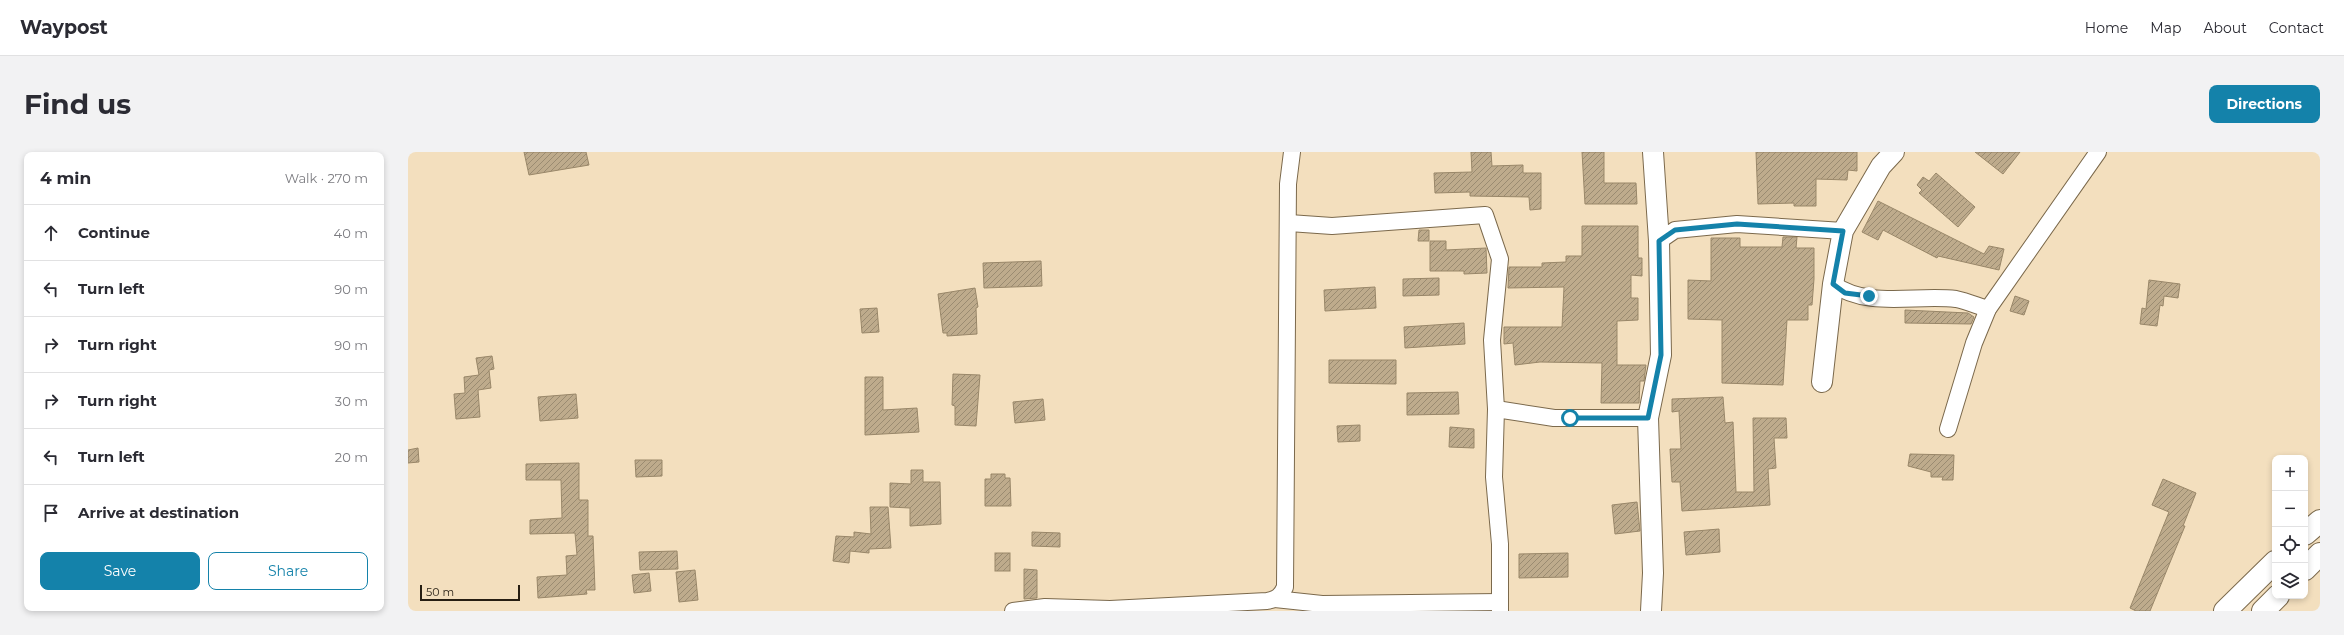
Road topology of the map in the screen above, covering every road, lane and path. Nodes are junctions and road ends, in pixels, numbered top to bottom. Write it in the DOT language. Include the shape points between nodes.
graph roads {
  1 [pos="1292,152"];
  2 [pos="1653,152"];
  3 [pos="1894,152"];
  4 [pos="2098,152"];
  5 [pos="1658,214"];
  6 [pos="1289,222"];
  7 [pos="1675,230"];
  8 [pos="1843,231"];
  9 [pos="1659,241"];
  10 [pos="1833,284"];
  11 [pos="1988,309"];
  12 [pos="1822,382"];
  13 [pos="1496,409"];
  14 [pos="1648,418"];
  15 [pos="1948,429"];
  16 [pos="2320,521"];
  17 [pos="2308,531"];
  18 [pos="2320,554"];
  19 [pos="2274,563"];
  20 [pos="2308,566"];
  21 [pos="1276,599"];
  22 [pos="2275,599"];
  23 [pos="1500,606"];
  24 [pos="1013,611"];
  25 [pos="1651,611"];
  26 [pos="2225,611"];
  27 [pos="2263,611"];
  1 -- 6 [label="street" via="1288,184"];
  2 -- 5 [label="street"];
  3 -- 8 [label="street" via="1881,166"];
  4 -- 11 [label="street"];
  5 -- 7 [label="street"];
  5 -- 9 [label="street"];
  6 -- 13 [label="street" via="1332,226 1485,215 1500,259 1492,340"];
  6 -- 21 [label="street" via="1284,586 1282,594"];
  7 -- 8 [label="street" via="1737,224"];
  7 -- 9 [label="street"];
  8 -- 10 [label="street"];
  9 -- 14 [label="street" via="1661,355"];
  10 -- 11 [label="street" via="1845,293 1880,298 1956,299"];
  10 -- 12 [label="street"];
  11 -- 15 [label="street" via="1974,343"];
  13 -- 14 [label="street" via="1554,418"];
  13 -- 23 [label="street" via="1494,477 1500,544"];
  14 -- 25 [label="street" via="1653,573"];
  16 -- 17 [label="highway"];
  18 -- 20 [label="highway"];
  19 -- 26 [label="highway"];
  21 -- 23 [label="street" via="1322,604"];
  21 -- 24 [label="street" via="1133,608 1045,608"];
  22 -- 27 [label="highway"];
}
